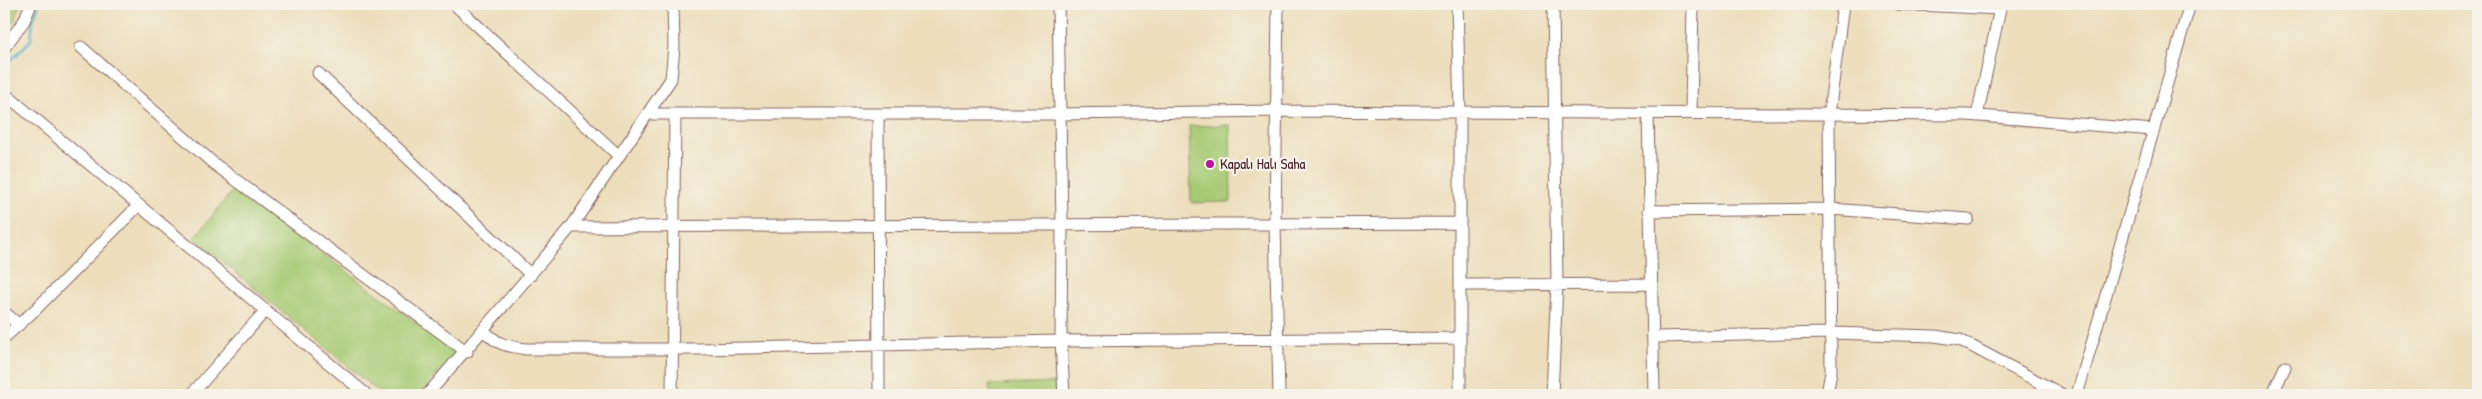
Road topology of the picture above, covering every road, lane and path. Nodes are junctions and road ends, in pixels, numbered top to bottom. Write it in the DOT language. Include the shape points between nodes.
graph roads {
  1 [pos="31,4"];
  2 [pos="454,4"];
  3 [pos="673,4"];
  4 [pos="1058,4"];
  5 [pos="1278,4"];
  6 [pos="1457,4"];
  7 [pos="1553,4"];
  8 [pos="1693,4"];
  9 [pos="1843,4"];
  10 [pos="1896,4"];
  11 [pos="2190,4"];
  12 [pos="2001,6"];
  13 [pos="81,47"];
  14 [pos="4,48"];
  15 [pos="318,73"];
  16 [pos="4,93"];
  17 [pos="1277,111"];
  18 [pos="1460,112"];
  19 [pos="1555,113"];
  20 [pos="1648,113"];
  21 [pos="647,114"];
  22 [pos="675,114"];
  23 [pos="878,114"];
  24 [pos="1058,114"];
  25 [pos="1691,114"];
  26 [pos="1829,114"];
  27 [pos="1976,116"];
  28 [pos="2154,130"];
  29 [pos="619,156"];
  30 [pos="139,205"];
  31 [pos="1830,209"];
  32 [pos="1649,211"];
  33 [pos="1968,219"];
  34 [pos="1460,223"];
  35 [pos="1274,224"];
  36 [pos="1062,225"];
  37 [pos="571,227"];
  38 [pos="880,227"];
  39 [pos="675,228"];
  40 [pos="530,275"];
  41 [pos="1556,284"];
  42 [pos="1652,284"];
  43 [pos="1461,285"];
  44 [pos="265,311"];
  45 [pos="4,312"];
  46 [pos="19,325"];
  47 [pos="484,330"];
  48 [pos="1830,333"];
  49 [pos="1657,337"];
  50 [pos="4,338"];
  51 [pos="1460,338"];
  52 [pos="1277,339"];
  53 [pos="1061,341"];
  54 [pos="879,344"];
  55 [pos="672,349"];
  56 [pos="467,352"];
  57 [pos="2285,367"];
  58 [pos="191,395"];
  59 [pos="366,395"];
  60 [pos="427,395"];
  61 [pos="672,395"];
  62 [pos="879,395"];
  63 [pos="1064,395"];
  64 [pos="1279,395"];
  65 [pos="1460,395"];
  66 [pos="1552,395"];
  67 [pos="1654,395"];
  68 [pos="1827,395"];
  69 [pos="2063,395"];
  70 [pos="2077,395"];
  71 [pos="2272,395"];
  1 -- 14 [label="street" via="24,21"];
  2 -- 29 [label="street"];
  3 -- 21 [label="street" via="671,78"];
  4 -- 24 [label="street"];
  5 -- 17 [label="street"];
  6 -- 18 [label="street"];
  7 -- 19 [label="street"];
  8 -- 25 [label="street"];
  9 -- 26 [label="street"];
  10 -- 12 [label="street"];
  11 -- 28 [label="street"];
  12 -- 27 [label="street"];
  13 -- 56 [label="street" via="213,163"];
  15 -- 40 [label="street"];
  16 -- 30 [label="street"];
  17 -- 18 [label="street"];
  17 -- 24 [label="street"];
  17 -- 35 [label="street"];
  18 -- 19 [label="street"];
  18 -- 34 [label="street"];
  19 -- 20 [label="street"];
  19 -- 41 [label="street"];
  20 -- 25 [label="street"];
  20 -- 32 [label="street"];
  21 -- 22 [label="street"];
  21 -- 29 [label="street"];
  22 -- 23 [label="street"];
  22 -- 39 [label="street"];
  23 -- 24 [label="street"];
  23 -- 38 [label="street"];
  24 -- 36 [label="street"];
  25 -- 26 [label="street"];
  26 -- 27 [label="street"];
  26 -- 31 [label="street"];
  27 -- 28 [label="street"];
  28 -- 70 [label="street"];
  29 -- 37 [label="street"];
  30 -- 44 [label="street"];
  30 -- 46 [label="street"];
  31 -- 32 [label="street"];
  31 -- 33 [label="street"];
  31 -- 48 [label="street"];
  32 -- 42 [label="street"];
  34 -- 35 [label="street"];
  34 -- 43 [label="street"];
  35 -- 36 [label="street"];
  35 -- 52 [label="street"];
  36 -- 38 [label="street"];
  36 -- 53 [label="street"];
  37 -- 39 [label="street"];
  37 -- 40 [label="street"];
  38 -- 39 [label="street"];
  38 -- 54 [label="street"];
  39 -- 55 [label="street"];
  40 -- 47 [label="street"];
  41 -- 42 [label="street"];
  41 -- 43 [label="street"];
  41 -- 66 [label="street"];
  42 -- 67 [label="street"];
  43 -- 51 [label="street"];
  44 -- 58 [label="street"];
  44 -- 59 [label="street"];
  45 -- 46 [label="street"];
  46 -- 50 [label="street"];
  47 -- 55 [label="street" via="502,346 526,349"];
  47 -- 56 [label="street"];
  48 -- 49 [label="street"];
  48 -- 68 [label="street"];
  48 -- 69 [label="street" via="1935,336 1960,340"];
  51 -- 52 [label="street"];
  51 -- 65 [label="street"];
  52 -- 53 [label="street"];
  52 -- 64 [label="street"];
  53 -- 54 [label="street"];
  53 -- 63 [label="street"];
  54 -- 55 [label="street"];
  54 -- 62 [label="street"];
  55 -- 61 [label="street"];
  56 -- 60 [label="street"];
  57 -- 71 [label="street"];
}
